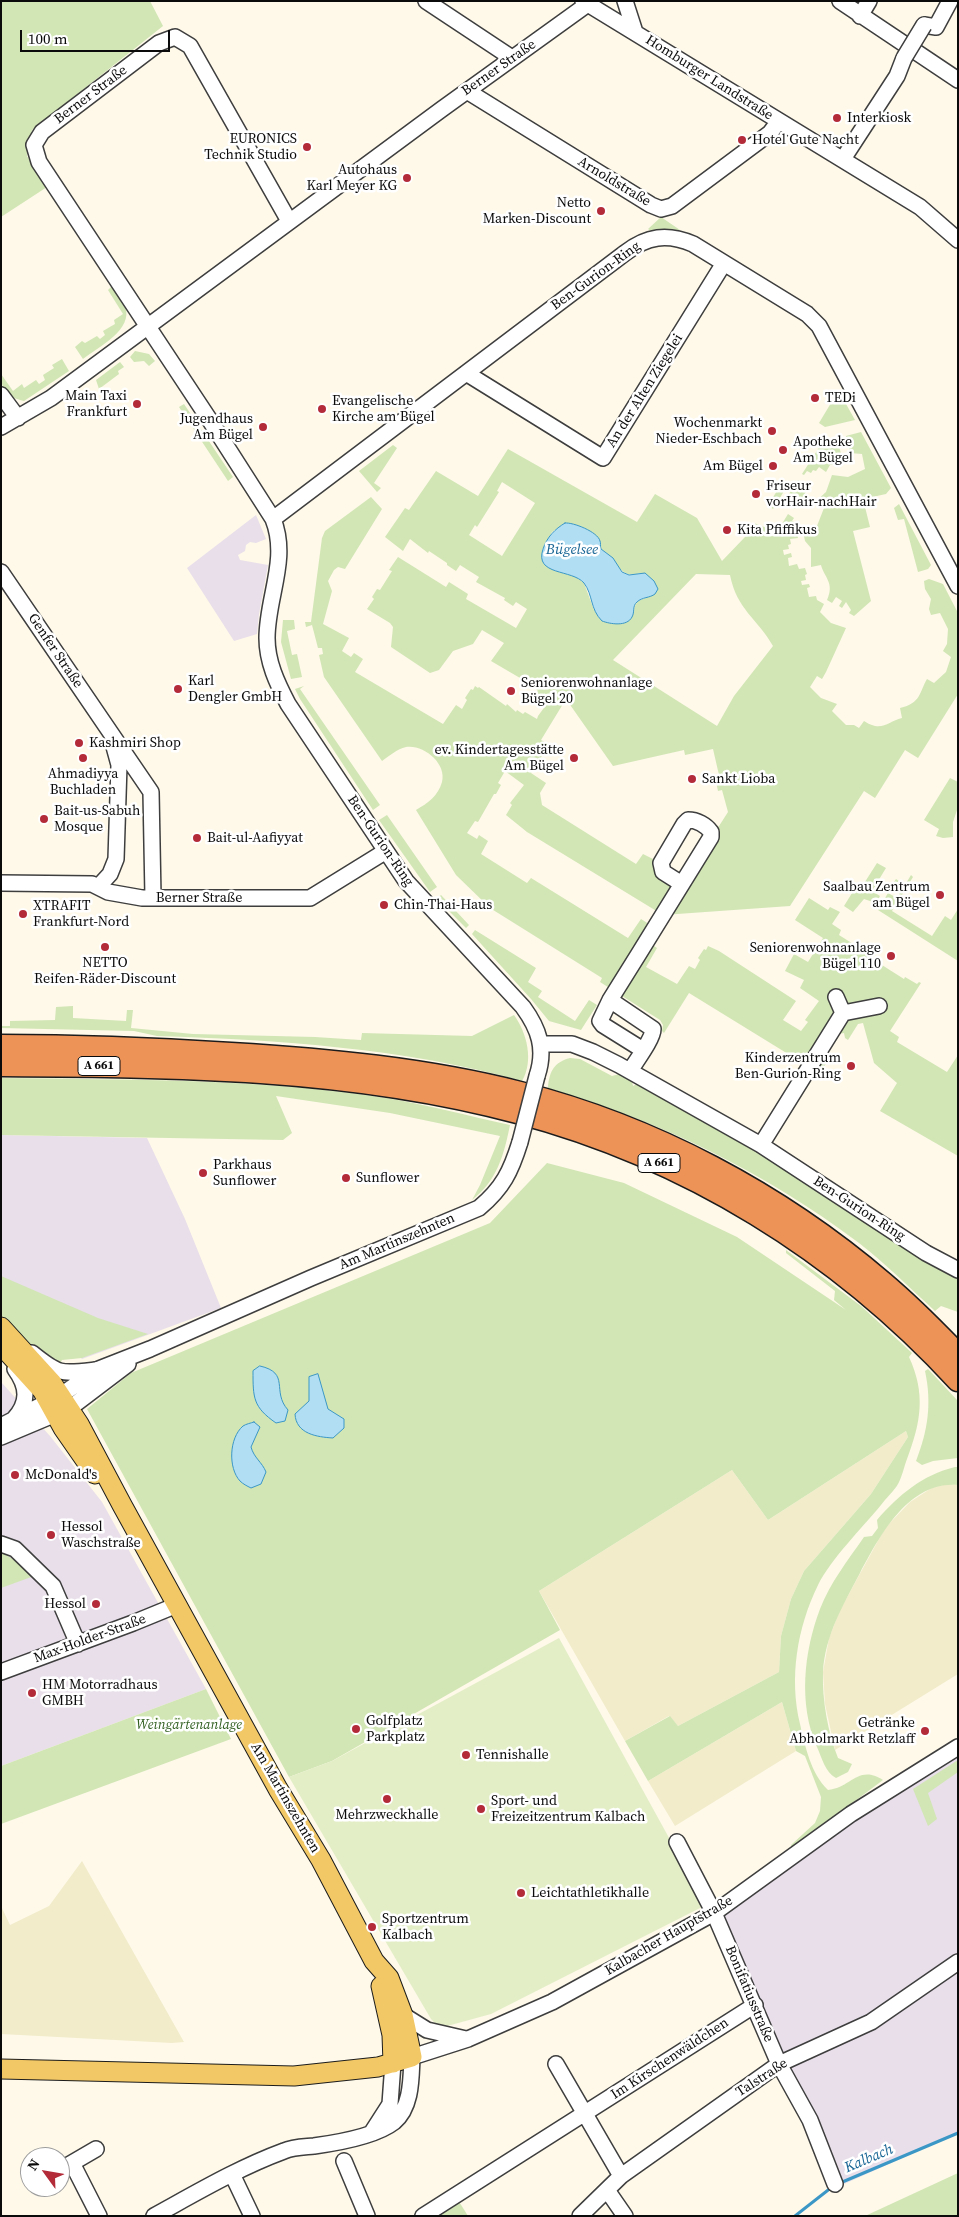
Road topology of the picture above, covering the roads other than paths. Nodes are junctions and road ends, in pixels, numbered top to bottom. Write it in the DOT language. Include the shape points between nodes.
graph roads {
  1 [pos="426,1"];
  2 [pos="625,1"];
  3 [pos="840,1"];
  4 [pos="869,1"];
  5 [pos="950,1"];
  6 [pos="588,2"];
  7 [pos="860,16"];
  8 [pos="635,32"];
  9 [pos="512,58"];
  10 [pos="958,80"];
  11 [pos="467,91"];
  12 [pos="779,121"];
  13 [pos="843,160"];
  14 [pos="289,221"];
  15 [pos="958,240"];
  16 [pos="724,263"];
  17 [pos="148,326"];
  18 [pos="466,373"];
  19 [pos="1,395"];
  20 [pos="18,418"];
  21 [pos="1,426"];
  22 [pos="273,519"];
  23 [pos="1,572"];
  24 [pos="958,586"];
  25 [pos="109,729"];
  26 [pos="386,851"];
  27 [pos="1,882"];
  28 [pos="682,884"];
  29 [pos="99,886"];
  30 [pos="153,897"];
  31 [pos="836,997"];
  32 [pos="610,1000"];
  33 [pos="879,1006"];
  34 [pos="843,1014"];
  35 [pos="541,1044"];
  36 [pos="1,1046"];
  37 [pos="643,1050"];
  38 [pos="1,1065"];
  39 [pos="630,1071"];
  40 [pos="761,1145"];
  41 [pos="958,1270"];
  42 [pos="4,1338"];
  43 [pos="150,1349"];
  44 [pos="958,1355"];
  45 [pos="99,1369"];
  46 [pos="958,1380"];
  47 [pos="59,1405"];
  48 [pos="7,1423"];
  49 [pos="1,1437"];
  50 [pos="1,1544"];
  51 [pos="177,1604"];
  52 [pos="78,1644"];
  53 [pos="1,1672"];
  54 [pos="958,1747"];
  55 [pos="677,1842"];
  56 [pos="714,1913"];
  57 [pos="374,1960"];
  58 [pos="958,1962"];
  59 [pos="755,2005"];
  60 [pos="403,2015"];
  61 [pos="468,2039"];
  62 [pos="412,2057"];
  63 [pos="393,2063"];
  64 [pos="556,2064"];
  65 [pos="779,2064"];
  66 [pos="1,2069"];
  67 [pos="585,2114"];
  68 [pos="372,2132"];
  69 [pos="96,2149"];
  70 [pos="344,2161"];
  71 [pos="70,2164"];
  72 [pos="70,2172"];
  73 [pos="232,2174"];
  74 [pos="621,2176"];
  75 [pos="835,2184"];
  76 [pos="607,2190"];
  77 [pos="99,2216"];
  78 [pos="154,2216"];
  79 [pos="252,2216"];
  80 [pos="367,2216"];
  81 [pos="423,2216"];
  82 [pos="580,2216"];
  83 [pos="625,2216"];
  1 -- 9 [label="street"];
  2 -- 8 [label="street"];
  3 -- 7 [label="street"];
  4 -- 7 [label="street"];
  5 -- 13 [label="street, bridge" via="936,27 924,25 897,76"];
  6 -- 8 [label="street, Homburger Landstraße"];
  6 -- 9 [label="street, Berner Straße"];
  7 -- 10 [label="street"];
  8 -- 12 [label="street, Homburger Landstraße"];
  9 -- 11 [label="street, Berner Straße"];
  11 -- 12 [label="street, Arnoldstraße" via="661,209 672,206 770,133"];
  11 -- 14 [label="street, Berner Straße"];
  12 -- 13 [label="street, Homburger Landstraße"];
  13 -- 15 [label="street, Homburger Landstraße" via="920,207"];
  14 -- 17 [label="street, Berner Straße"];
  14 -- 17 [label="street, Berner Straße" via="190,46 175,37 159,43 42,132 34,145 39,162"];
  16 -- 18 [label="street, Ben-Gurion-Ring" via="683,240 662,236 650,238 631,248"];
  16 -- 18 [label="street, An der Alten Ziegelei" via="603,458"];
  16 -- 24 [label="street, Ben-Gurion-Ring" via="807,314 820,326"];
  17 -- 20 [label="street, Berner Straße" via="52,398"];
  17 -- 22 [label="street, Ben-Gurion-Ring"];
  18 -- 22 [label="street, Ben-Gurion-Ring"];
  19 -- 20 [label="street"];
  20 -- 21 [label="street, Berner Straße"];
  22 -- 26 [label="street, Ben-Gurion-Ring" via="280,546 267,638 274,674 288,704"];
  23 -- 25 [label="street, Genfer Straße"];
  25 -- 29 [label="street, Genfer Straße" via="119,765 116,859 110,874"];
  25 -- 30 [label="street, Genfer Straße" via="151,792"];
  26 -- 30 [label="street, Berner Straße" via="310,898"];
  26 -- 35 [label="street, Ben-Gurion-Ring" via="417,895 523,1007 538,1030"];
  27 -- 29 [label="street, Berner Straße"];
  28 -- 32 [label="street"];
  29 -- 30 [label="street, Berner Straße" via="108,892"];
  31 -- 34 [label="street"];
  32 -- 37 [label="street" via="600,1021"];
  32 -- 37 [label="street" via="653,1029 654,1033"];
  33 -- 34 [label="street"];
  34 -- 40 [label="street"];
  35 -- 39 [label="street, Ben-Gurion-Ring" via="565,1044 586,1049"];
  35 -- 43 [label="street, Am Martinszehnten, bridge" via="541,1064 514,1160 503,1184 479,1208"];
  36 -- 44 [label="highway, A 661" via="132,1048 304,1058 453,1079 521,1093 648,1138 698,1160 786,1211 827,1238 884,1284"];
  37 -- 39 [label="street"];
  38 -- 46 [label="highway, A 661" via="196,1069 348,1081 445,1096 516,1112 592,1135 684,1173 778,1226 869,1294 926,1345"];
  39 -- 40 [label="street, Ben-Gurion-Ring"];
  40 -- 41 [label="street, Ben-Gurion-Ring" via="926,1253"];
  42 -- 45 [label="street" via="56,1370 69,1373"];
  42 -- 47 [label="main road, Am Martinszehnten"];
  42 -- 48 [label="street" via="11,1364 23,1380 27,1394 21,1410"];
  43 -- 45 [label="street, Am Martinszehnten"];
  43 -- 47 [label="street, Am Martinszehnten"];
  45 -- 47 [label="street, Am Martinszehnten"];
  47 -- 48 [label="street"];
  47 -- 49 [label="street"];
  47 -- 51 [label="main road, Am Martinszehnten" via="122,1505"];
  50 -- 52 [label="street" via="16,1550 53,1586"];
  51 -- 52 [label="street, Max-Holder-Straße"];
  51 -- 57 [label="main road, Am Martinszehnten"];
  52 -- 53 [label="street, Max-Holder-Straße"];
  54 -- 56 [label="street, Kalbacher Hauptstraße" via="851,1814"];
  55 -- 56 [label="street, Bonifatiusstraße"];
  56 -- 59 [label="street, Bonifatiusstraße"];
  56 -- 61 [label="street, Kalbacher Hauptstraße" via="552,2002"];
  57 -- 60 [label="main road, Am Martinszehnten" via="389,1978"];
  57 -- 63 [label="main road, Am Martinszehnten" via="385,1997 393,2041"];
  58 -- 65 [label="street, Talstraße" via="871,2022"];
  59 -- 65 [label="street, Bonifatiusstraße"];
  59 -- 67 [label="street, Im Kirschenwäldchen"];
  60 -- 61 [label="street" via="427,2030"];
  60 -- 62 [label="main road, Am Martinszehnten"];
  61 -- 62 [label="street, Kalbacher Hauptstraße"];
  62 -- 63 [label="main road, Kalbacher Hauptstraße"];
  62 -- 68 [label="street" via="406,2103 395,2121"];
  63 -- 66 [label="main road, Kalbacher Hauptstraße" via="378,2068 294,2076"];
  63 -- 68 [label="street" via="390,2104"];
  64 -- 67 [label="street"];
  65 -- 74 [label="street, Talstraße"];
  65 -- 75 [label="street, Bonifatiusstraße" via="810,2120"];
  67 -- 74 [label="street"];
  67 -- 81 [label="street, Im Kirschenwäldchen"];
  68 -- 73 [label="street" via="336,2143 286,2150"];
  69 -- 71 [label="street"];
  70 -- 80 [label="street"];
  72 -- 77 [label="street"];
  73 -- 78 [label="street"];
  73 -- 79 [label="street"];
  74 -- 76 [label="street, Talstraße"];
  76 -- 82 [label="street, Talstraße"];
  76 -- 83 [label="street"];
}
